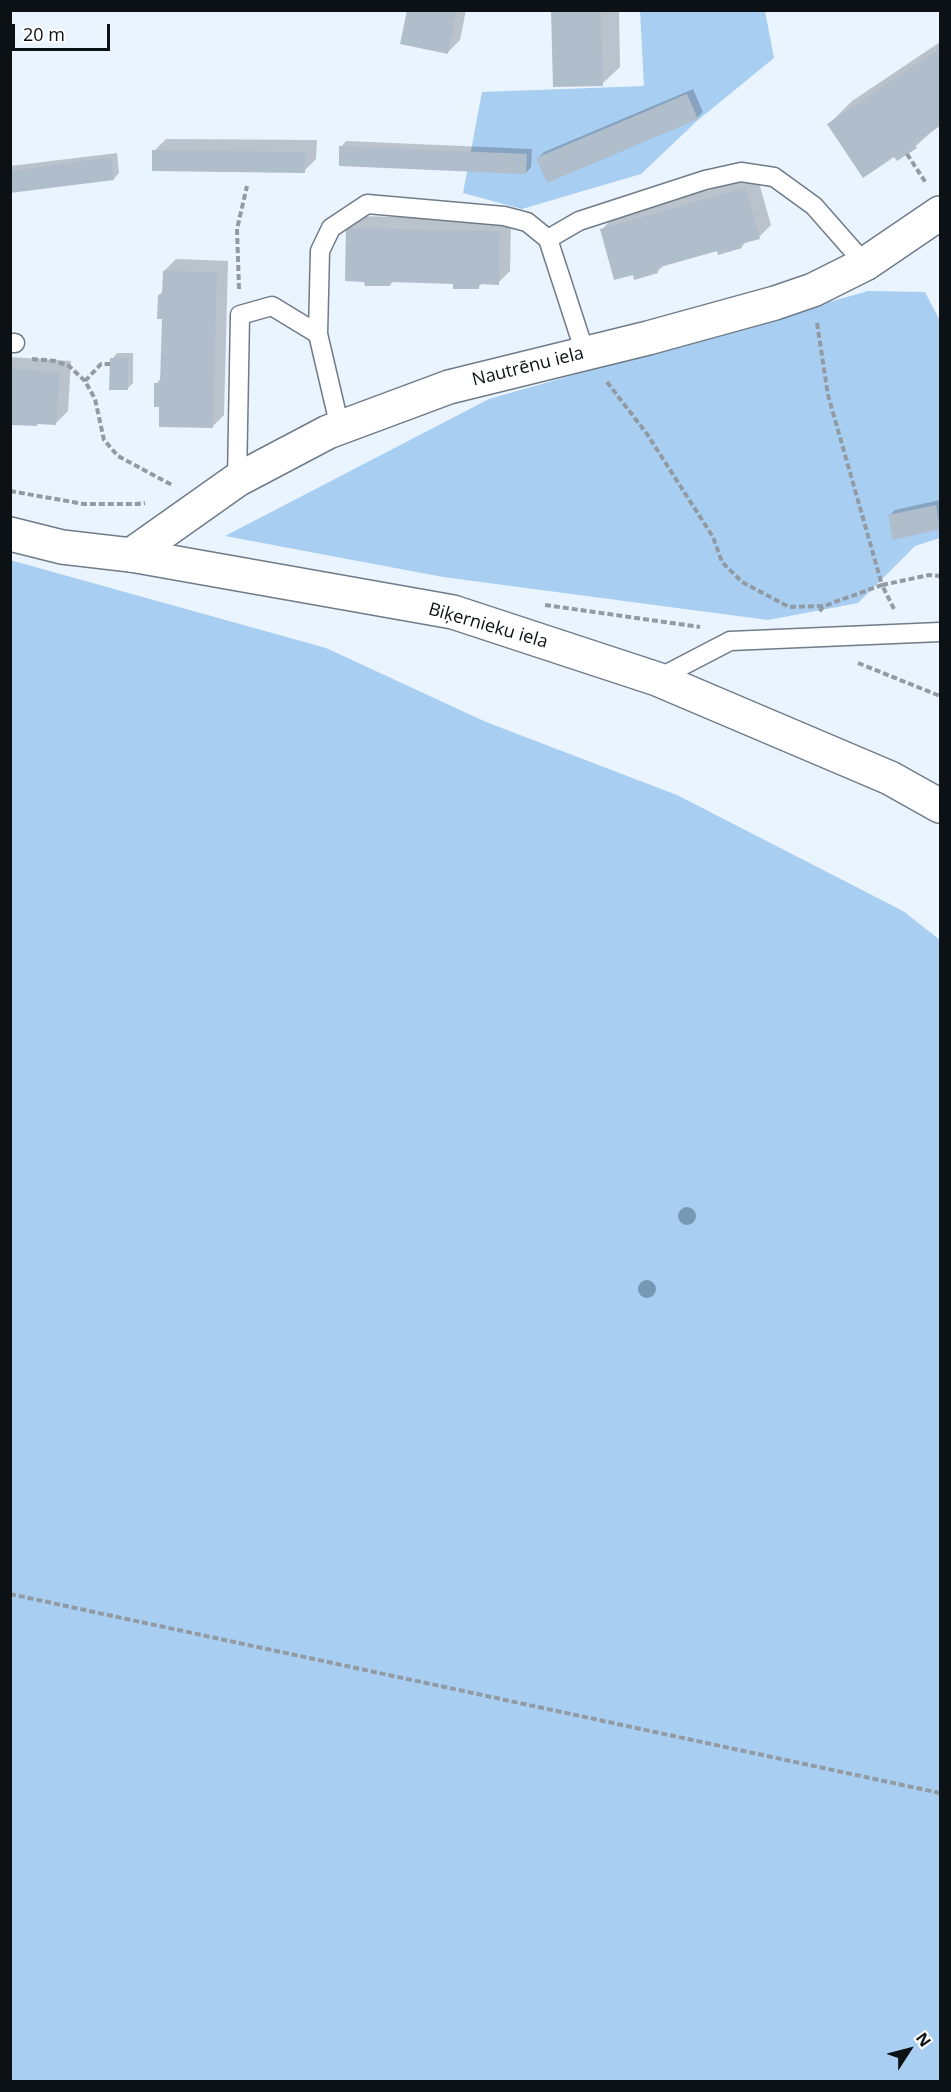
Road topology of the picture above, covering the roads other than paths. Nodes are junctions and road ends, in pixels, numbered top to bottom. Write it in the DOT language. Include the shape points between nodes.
graph roads {
  1 [pos="936,202"];
  2 [pos="548,239"];
  3 [pos="865,264"];
  4 [pos="318,334"];
  5 [pos="585,353"];
  6 [pos="340,428"];
  7 [pos="237,480"];
  8 [pos="10,534"];
  9 [pos="131,555"];
  10 [pos="940,632"];
  11 [pos="657,679"];
  12 [pos="940,806"];
  1 -- 3 [label="main road, Nautrēnu iela"];
  2 -- 3 [label="lane" via="579,220 741,172 774,177 814,206"];
  2 -- 4 [label="lane" via="527,222 504,216 367,204 331,228 320,251"];
  2 -- 5 [label="lane"];
  3 -- 5 [label="main road, Nautrēnu iela" via="813,290 775,303"];
  4 -- 6 [label="lane"];
  4 -- 7 [label="lane" via="272,306 240,315"];
  5 -- 6 [label="main road, Nautrēnu iela" via="449,387"];
  6 -- 7 [label="main road, Nautrēnu iela"];
  7 -- 9 [label="main road, Nautrēnu iela"];
  8 -- 9 [label="main road, Biķernieku iela" via="62,547"];
  9 -- 11 [label="main road, Biķernieku iela" via="453,612"];
  10 -- 11 [label="lane" via="730,641"];
  11 -- 12 [label="main road, Biķernieku iela" via="890,778"];
}
